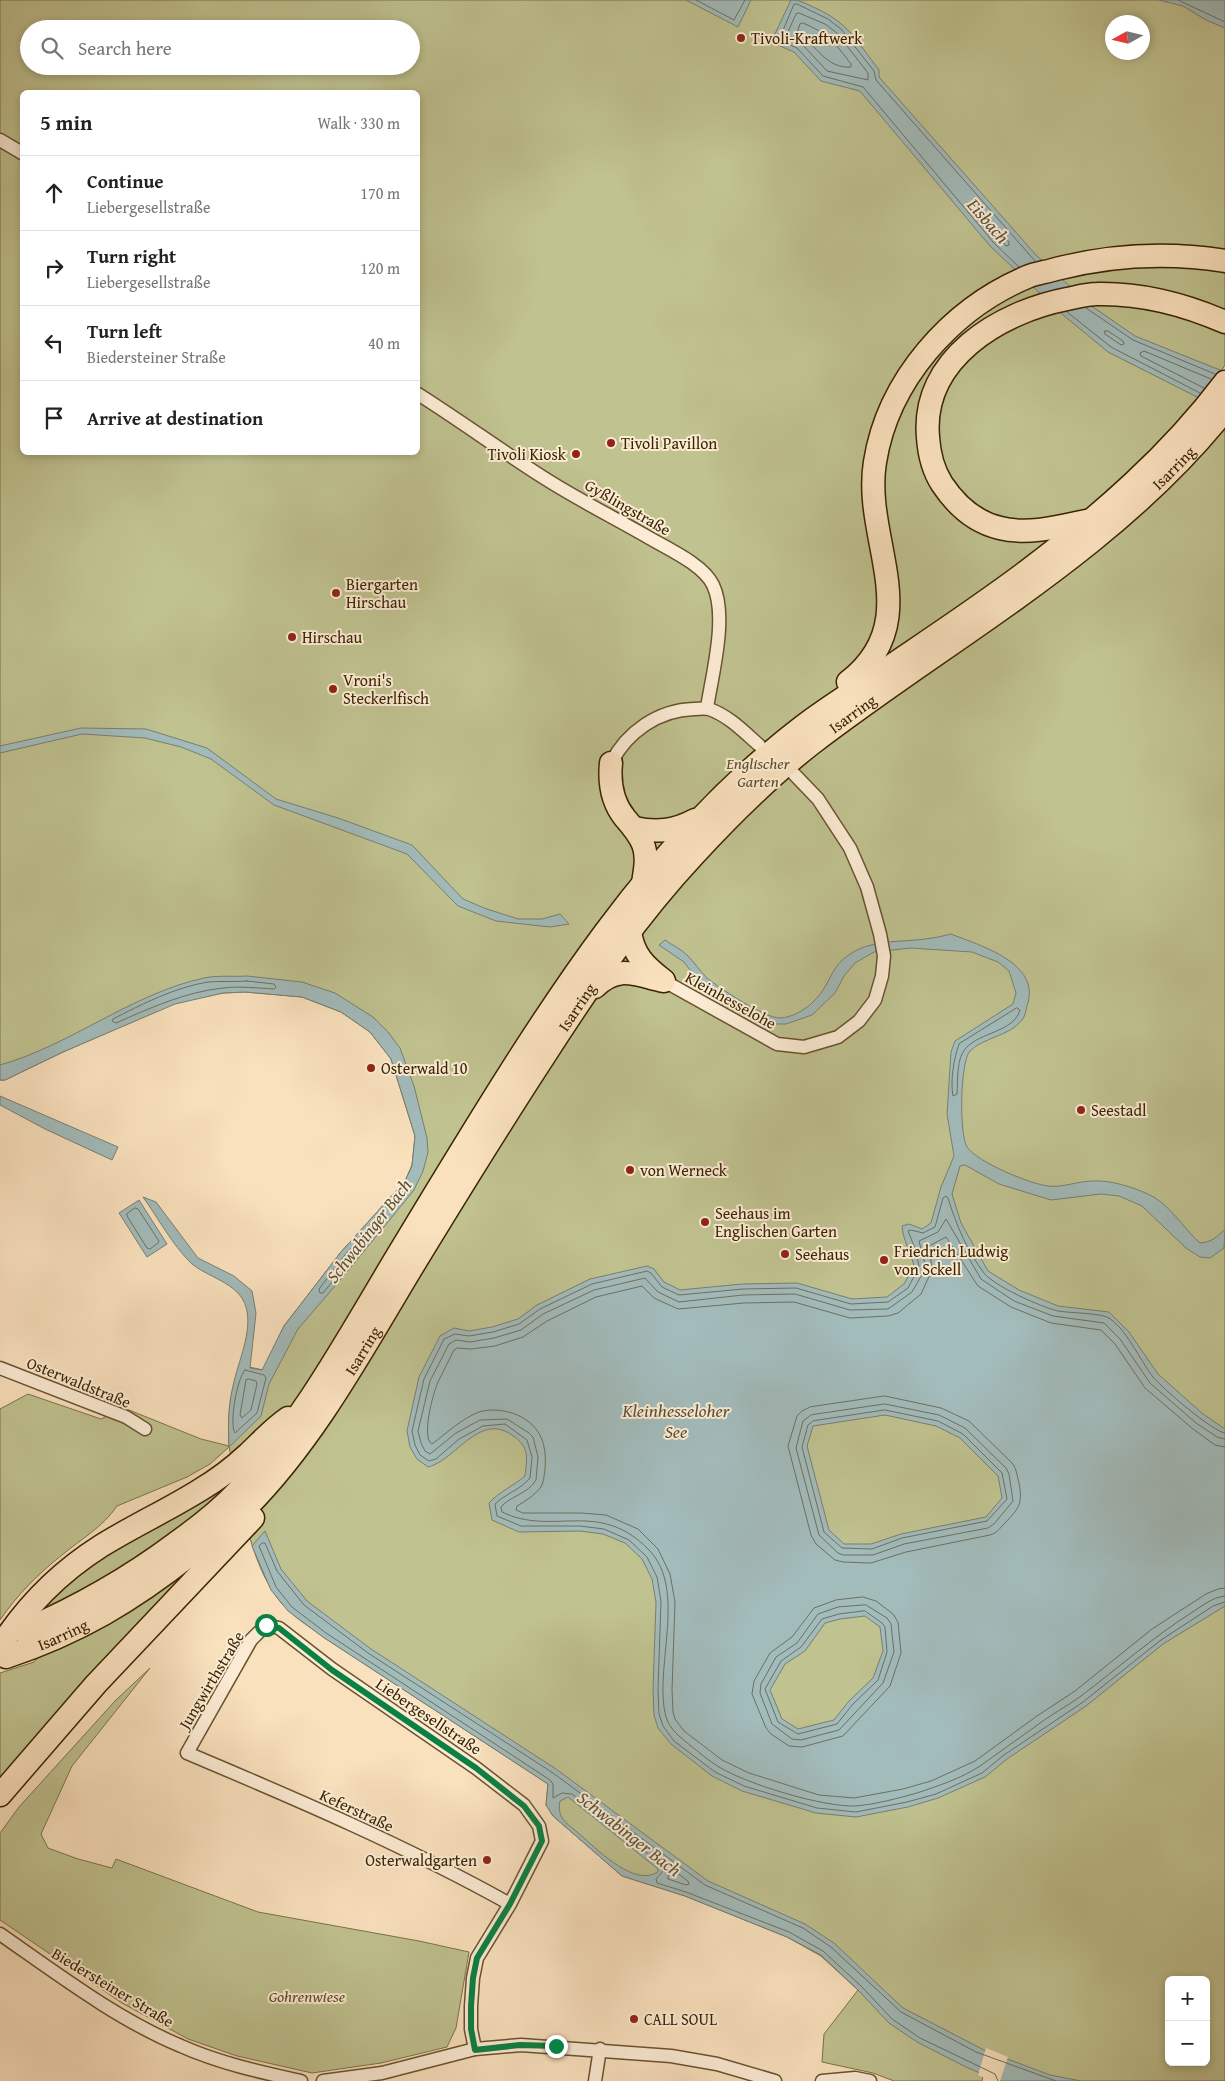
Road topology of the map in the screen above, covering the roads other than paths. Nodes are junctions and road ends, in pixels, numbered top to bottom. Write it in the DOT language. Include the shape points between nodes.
graph roads {
  1 [pos="0,140"];
  2 [pos="20,152"];
  3 [pos="1225,262"];
  4 [pos="1225,322"];
  5 [pos="1225,382"];
  6 [pos="420,395"];
  7 [pos="1217,417"];
  8 [pos="1090,520"];
  9 [pos="707,708"];
  10 [pos="803,726"];
  11 [pos="758,745"];
  12 [pos="611,763"];
  13 [pos="794,774"];
  14 [pos="702,816"];
  15 [pos="634,828"];
  16 [pos="643,883"];
  17 [pos="620,928"];
  18 [pos="664,980"];
  19 [pos="580,1001"];
  20 [pos="0,1368"];
  21 [pos="328,1405"];
  22 [pos="302,1408"];
  23 [pos="145,1429"];
  24 [pos="266,1625"];
  25 [pos="23,1631"];
  26 [pos="3,1652"];
  27 [pos="187,1753"];
  28 [pos="0,1796"];
  29 [pos="510,1904"];
  30 [pos="0,1934"];
  31 [pos="600,2049"];
  32 [pos="475,2050"];
  33 [pos="301,2081"];
  34 [pos="324,2081"];
  35 [pos="595,2081"];
  36 [pos="775,2081"];
  37 [pos="822,2081"];
  38 [pos="870,2081"];
  1 -- 2 [label="street"];
  3 -- 10 [label="highway" via="1158,256 1114,258 1028,276 986,300 945,331 919,359 894,403 882,431 874,464 874,502 890,603 886,627 875,654 860,673 816,706"];
  4 -- 8 [label="highway" via="1159,301 1096,294 1049,302 1004,320 970,342 942,375 932,398 927,427 929,451 938,477 952,500 974,518 1000,528 1030,531"];
  5 -- 7 [label="highway, Isarring"];
  6 -- 9 [label="street, Gyßlingstraße" via="541,476 701,570 717,595 719,627"];
  7 -- 8 [label="highway, Isarring" via="1154,464"];
  7 -- 17 [label="highway, Isarring" via="1200,440 1139,502 1043,580 798,755 746,801"];
  8 -- 10 [label="highway, Isarring" via="1026,572"];
  9 -- 11 [label="street" via="729,719"];
  9 -- 12 [label="street" via="684,709 650,720 628,738"];
  10 -- 14 [label="highway, Isarring"];
  12 -- 15 [label="highway" via="610,778 617,806"];
  13 -- 18 [label="street, Kleinhesselohe" via="818,799 850,848 867,887 884,956 874,1000 859,1021 838,1037 809,1046 777,1044"];
  14 -- 15 [label="highway" via="667,831"];
  14 -- 16 [label="highway, Isarring"];
  15 -- 16 [label="highway" via="643,844 646,859"];
  16 -- 17 [label="highway, Isarring"];
  17 -- 18 [label="highway" via="644,965"];
  17 -- 19 [label="highway, Isarring"];
  17 -- 22 [label="highway, Isarring" via="556,1001"];
  18 -- 19 [label="highway" via="613,973"];
  19 -- 21 [label="highway, Isarring" via="484,1148"];
  20 -- 23 [label="street, Osterwaldstraße" via="126,1417"];
  21 -- 26 [label="highway, Isarring" via="246,1508 152,1584 69,1633"];
  21 -- 28 [label="highway" via="288,1473 253,1519 96,1684"];
  22 -- 25 [label="highway, Isarring" via="275,1450 234,1495 195,1529 107,1591"];
  22 -- 26 [label="highway" via="272,1429 249,1454 200,1490 78,1562 37,1599 13,1627"];
  24 -- 27 [label="street, Jungwirthstraße" via="251,1640"];
  24 -- 29 [label="street, Liebergesellstraße" via="279,1628 332,1670 433,1737 524,1806 539,1826 542,1841"];
  27 -- 29 [label="street, Keferstraße" via="290,1797"];
  29 -- 32 [label="street, Liebergesellstraße" via="477,1958 471,2006"];
  30 -- 33 [label="street, Biedersteiner Straße" via="94,1998 180,2046 236,2066"];
  31 -- 32 [label="street" via="520,2045"];
  31 -- 35 [label="street"];
  31 -- 36 [label="street" via="717,2064"];
  32 -- 34 [label="street" via="382,2073"];
  37 -- 38 [label="street" via="855,2078"];
}
